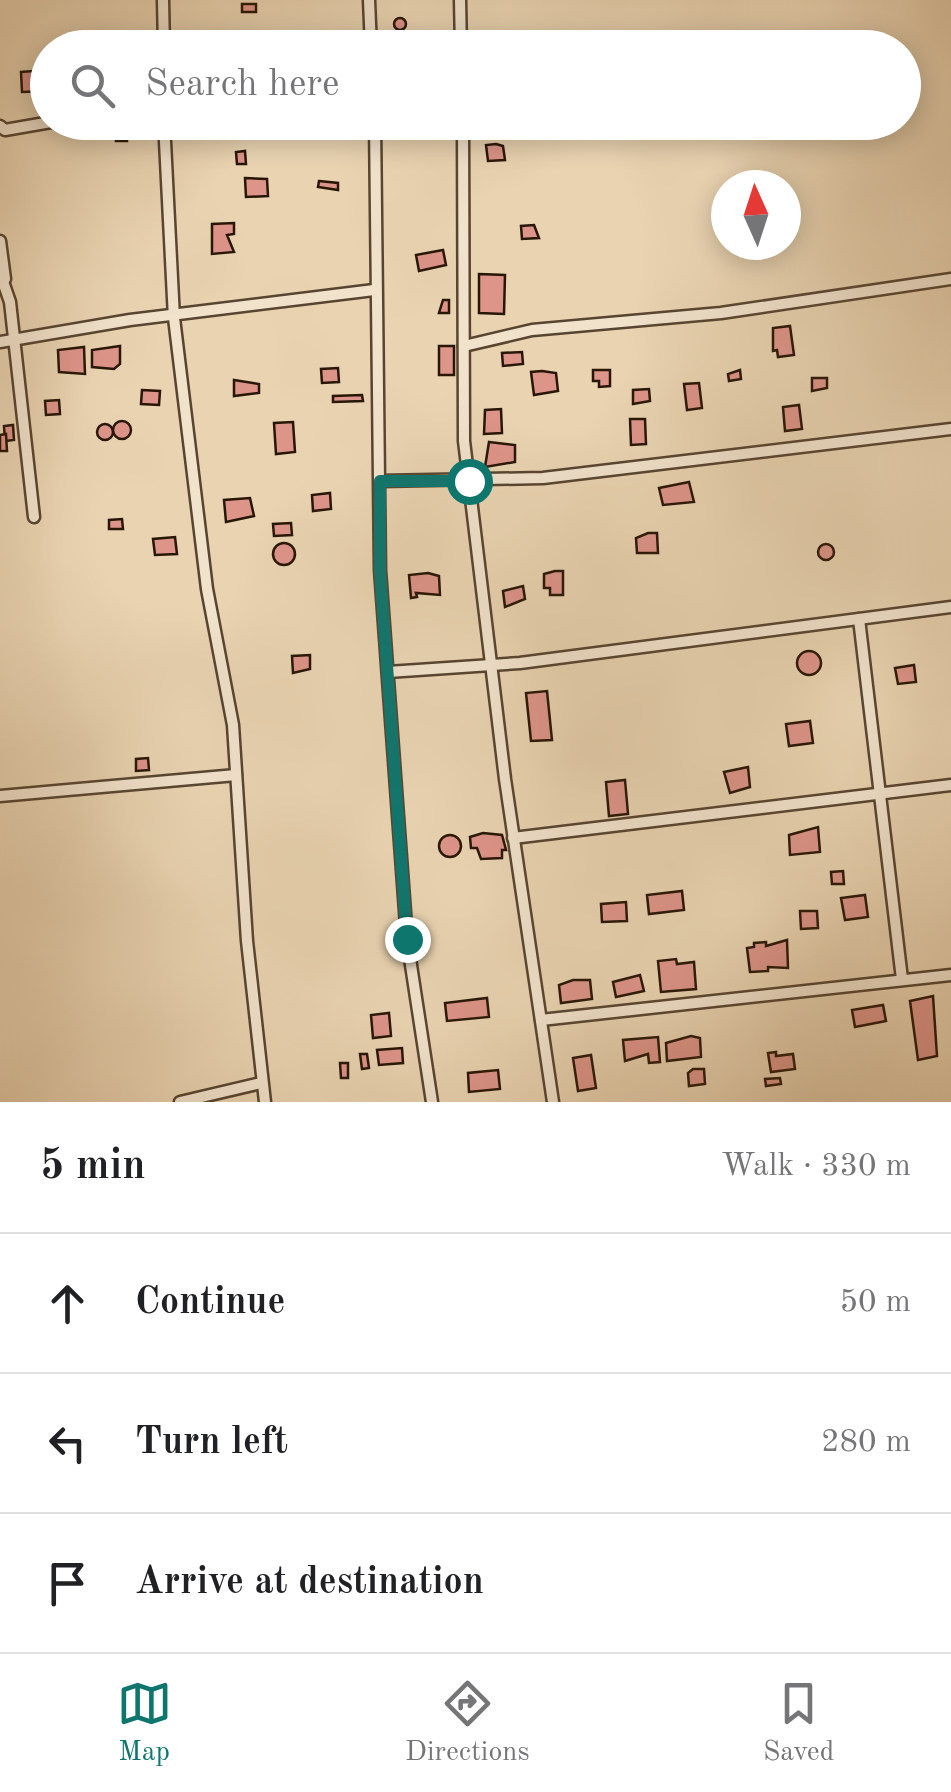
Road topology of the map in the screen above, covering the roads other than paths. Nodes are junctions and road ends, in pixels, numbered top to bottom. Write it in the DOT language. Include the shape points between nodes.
graph roads {
  1 [pos="164,0"];
  2 [pos="369,0"];
  3 [pos="460,0"];
  4 [pos="164,30"];
  5 [pos="370,30"];
  6 [pos="460,30"];
  7 [pos="30,126"];
  8 [pos="2,131"];
  9 [pos="165,140"];
  10 [pos="376,140"];
  11 [pos="463,140"];
  12 [pos="0,241"];
  13 [pos="3,278"];
  14 [pos="951,279"];
  15 [pos="374,290"];
  16 [pos="174,318"];
  17 [pos="14,340"];
  18 [pos="0,342"];
  19 [pos="464,346"];
  20 [pos="951,429"];
  21 [pos="380,481"];
  22 [pos="469,481"];
  23 [pos="34,518"];
  24 [pos="951,607"];
  25 [pos="859,619"];
  26 [pos="493,664"];
  27 [pos="388,672"];
  28 [pos="236,776"];
  29 [pos="951,785"];
  30 [pos="881,792"];
  31 [pos="0,796"];
  32 [pos="514,838"];
  33 [pos="951,975"];
  34 [pos="902,979"];
  35 [pos="541,1020"];
  36 [pos="261,1084"];
  37 [pos="180,1102"];
  38 [pos="265,1102"];
  39 [pos="432,1102"];
  40 [pos="553,1102"];
  1 -- 4 [label="street"];
  2 -- 5 [label="street"];
  3 -- 6 [label="street"];
  7 -- 8 [label="street"];
  9 -- 16 [label="street"];
  10 -- 15 [label="street"];
  11 -- 19 [label="street"];
  12 -- 13 [label="street"];
  13 -- 17 [label="street"];
  14 -- 19 [label="street" via="721,314 532,330"];
  15 -- 16 [label="street"];
  15 -- 21 [label="street"];
  16 -- 17 [label="street"];
  16 -- 28 [label="street"];
  17 -- 18 [label="street"];
  17 -- 23 [label="street"];
  19 -- 22 [label="street"];
  20 -- 22 [label="street" via="620,471"];
  21 -- 22 [label="street"];
  21 -- 27 [label="street"];
  22 -- 26 [label="street"];
  24 -- 25 [label="street"];
  25 -- 26 [label="street"];
  25 -- 30 [label="street"];
  26 -- 27 [label="street"];
  26 -- 32 [label="street"];
  27 -- 39 [label="street" via="407,939"];
  28 -- 31 [label="street"];
  28 -- 36 [label="street"];
  29 -- 30 [label="street"];
  30 -- 32 [label="street"];
  30 -- 34 [label="street"];
  32 -- 35 [label="street"];
  33 -- 34 [label="street"];
  34 -- 35 [label="street"];
  35 -- 40 [label="street"];
  36 -- 37 [label="street"];
  36 -- 38 [label="street"];
}
